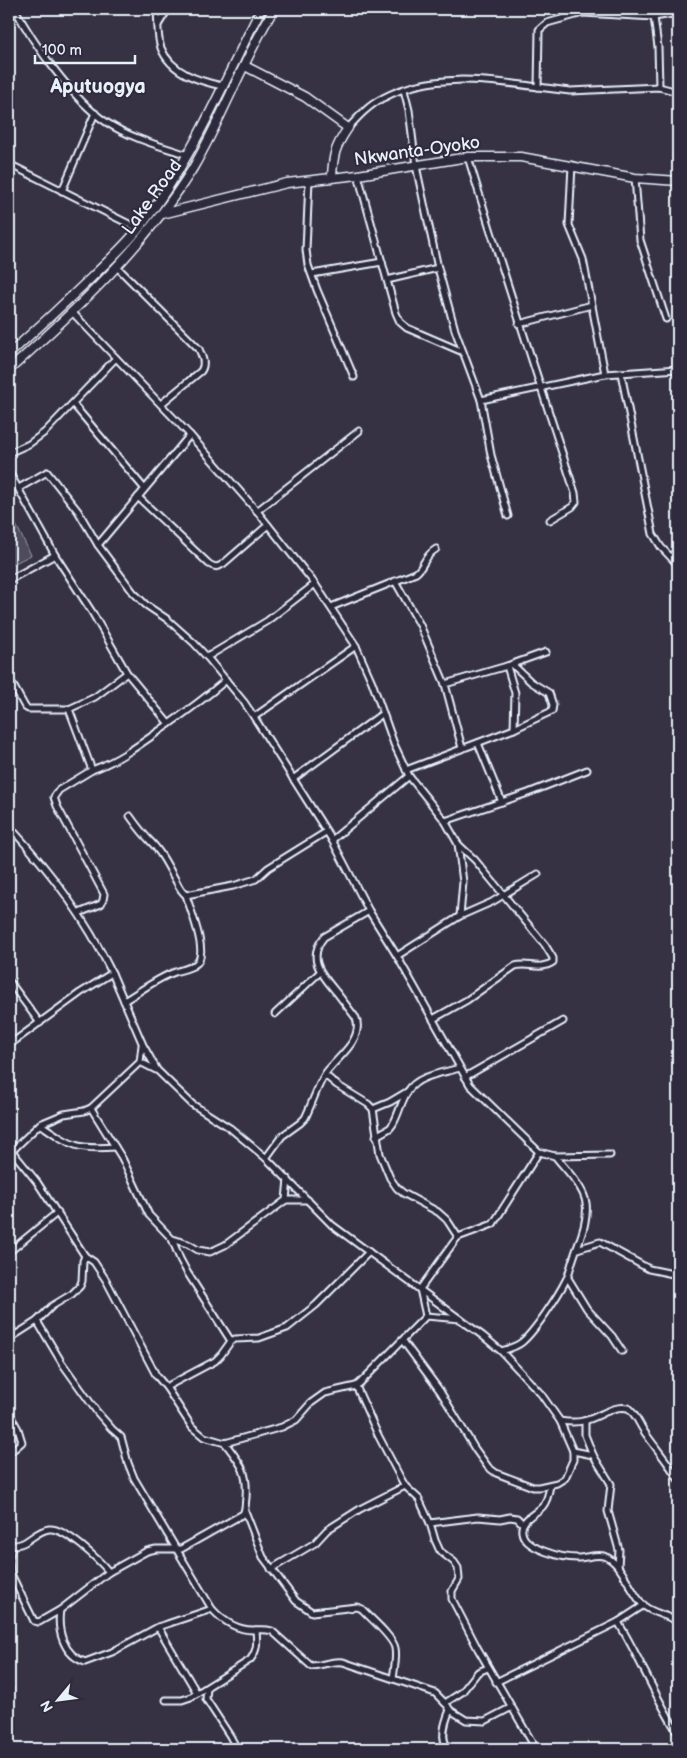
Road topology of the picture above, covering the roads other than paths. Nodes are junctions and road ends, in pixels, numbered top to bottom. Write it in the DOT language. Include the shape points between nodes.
graph roads {
  1 [pos="15,9"];
  2 [pos="157,9"];
  3 [pos="168,9"];
  4 [pos="261,9"];
  5 [pos="274,9"];
  6 [pos="582,11"];
  7 [pos="678,13"];
  8 [pos="654,17"];
  9 [pos="158,25"];
  10 [pos="245,66"];
  11 [pos="222,86"];
  12 [pos="538,87"];
  13 [pos="659,87"];
  14 [pos="404,90"];
  15 [pos="678,92"];
  16 [pos="95,113"];
  17 [pos="348,128"];
  18 [pos="188,154"];
  19 [pos="468,157"];
  20 [pos="9,164"];
  21 [pos="572,165"];
  22 [pos="416,166"];
  23 [pos="358,175"];
  24 [pos="332,177"];
  25 [pos="635,178"];
  26 [pos="309,180"];
  27 [pos="678,181"];
  28 [pos="62,191"];
  29 [pos="162,214"];
  30 [pos="139,229"];
  31 [pos="382,262"];
  32 [pos="117,267"];
  33 [pos="438,268"];
  34 [pos="312,274"];
  35 [pos="387,280"];
  36 [pos="592,304"];
  37 [pos="72,312"];
  38 [pos="666,319"];
  39 [pos="519,324"];
  40 [pos="463,352"];
  41 [pos="9,354"];
  42 [pos="116,358"];
  43 [pos="678,369"];
  44 [pos="9,370"];
  45 [pos="620,373"];
  46 [pos="605,374"];
  47 [pos="354,377"];
  48 [pos="541,387"];
  49 [pos="481,400"];
  50 [pos="73,404"];
  51 [pos="160,404"];
  52 [pos="359,431"];
  53 [pos="190,435"];
  54 [pos="9,453"];
  55 [pos="9,472"];
  56 [pos="19,488"];
  57 [pos="144,488"];
  58 [pos="138,497"];
  59 [pos="257,511"];
  60 [pos="508,516"];
  61 [pos="550,520"];
  62 [pos="268,525"];
  63 [pos="98,545"];
  64 [pos="436,549"];
  65 [pos="56,554"];
  66 [pos="678,565"];
  67 [pos="9,580"];
  68 [pos="396,581"];
  69 [pos="314,584"];
  70 [pos="331,607"];
  71 [pos="356,646"];
  72 [pos="546,652"];
  73 [pos="207,657"];
  74 [pos="509,665"];
  75 [pos="127,673"];
  76 [pos="9,678"];
  77 [pos="226,680"];
  78 [pos="445,684"];
  79 [pos="69,709"];
  80 [pos="382,714"];
  81 [pos="254,717"];
  82 [pos="169,724"];
  83 [pos="514,729"];
  84 [pos="478,743"];
  85 [pos="462,748"];
  86 [pos="92,770"];
  87 [pos="406,770"];
  88 [pos="587,770"];
  89 [pos="409,776"];
  90 [pos="293,780"];
  91 [pos="502,802"];
  92 [pos="130,816"];
  93 [pos="444,821"];
  94 [pos="9,826"];
  95 [pos="326,832"];
  96 [pos="332,840"];
  97 [pos="458,844"];
  98 [pos="538,874"];
  99 [pos="504,894"];
  100 [pos="186,895"];
  101 [pos="369,911"];
  102 [pos="79,913"];
  103 [pos="460,916"];
  104 [pos="397,956"];
  105 [pos="320,972"];
  106 [pos="112,973"];
  107 [pos="9,981"];
  108 [pos="124,1001"];
  109 [pos="275,1014"];
  110 [pos="433,1019"];
  111 [pos="563,1021"];
  112 [pos="40,1023"];
  113 [pos="9,1045"];
  114 [pos="142,1045"];
  115 [pos="140,1062"];
  116 [pos="460,1068"];
  117 [pos="157,1070"];
  118 [pos="325,1075"];
  119 [pos="466,1077"];
  120 [pos="408,1091"];
  121 [pos="92,1108"];
  122 [pos="373,1109"];
  123 [pos="40,1124"];
  124 [pos="376,1136"];
  125 [pos="115,1147"];
  126 [pos="10,1152"];
  127 [pos="539,1152"];
  128 [pos="610,1155"];
  129 [pos="555,1156"];
  130 [pos="266,1158"];
  131 [pos="288,1179"];
  132 [pos="286,1200"];
  133 [pos="308,1200"];
  134 [pos="58,1212"];
  135 [pos="458,1237"];
  136 [pos="172,1239"];
  137 [pos="577,1249"];
  138 [pos="9,1252"];
  139 [pos="369,1252"];
  140 [pos="85,1256"];
  141 [pos="678,1276"];
  142 [pos="568,1278"];
  143 [pos="420,1289"];
  144 [pos="426,1316"];
  145 [pos="460,1319"];
  146 [pos="37,1321"];
  147 [pos="9,1322"];
  148 [pos="11,1337"];
  149 [pos="231,1341"];
  150 [pos="404,1341"];
  151 [pos="501,1351"];
  152 [pos="622,1351"];
  153 [pos="356,1386"];
  154 [pos="166,1387"];
  155 [pos="9,1413"];
  156 [pos="560,1421"];
  157 [pos="585,1421"];
  158 [pos="225,1443"];
  159 [pos="573,1451"];
  160 [pos="9,1452"];
  161 [pos="592,1455"];
  162 [pos="678,1480"];
  163 [pos="550,1485"];
  164 [pos="405,1486"];
  165 [pos="245,1511"];
  166 [pos="430,1523"];
  167 [pos="523,1524"];
  168 [pos="10,1546"];
  169 [pos="176,1550"];
  170 [pos="618,1567"];
  171 [pos="271,1569"];
  172 [pos="109,1572"];
  173 [pos="644,1606"];
  174 [pos="212,1609"];
  175 [pos="60,1610"];
  176 [pos="618,1622"];
  177 [pos="678,1622"];
  178 [pos="158,1627"];
  179 [pos="256,1630"];
  180 [pos="488,1668"];
  181 [pos="393,1679"];
  182 [pos="496,1682"];
  183 [pos="207,1688"];
  184 [pos="197,1694"];
  185 [pos="166,1700"];
  186 [pos="445,1703"];
  187 [pos="510,1708"];
  188 [pos="450,1710"];
  189 [pos="678,1733"];
  190 [pos="236,1749"];
  191 [pos="449,1749"];
  192 [pos="536,1749"];
  1 -- 16 [label="street" via="25,28 62,77"];
  2 -- 9 [label="street"];
  3 -- 9 [label="street"];
  4 -- 11 [label="main road, Lake Road"];
  5 -- 10 [label="main road, Lake Road"];
  6 -- 8 [label="street"];
  6 -- 12 [label="street" via="546,23 539,30"];
  7 -- 8 [label="street"];
  8 -- 13 [label="street"];
  9 -- 11 [label="street" via="160,47 172,63 196,80"];
  10 -- 17 [label="main road" via="305,98"];
  10 -- 29 [label="main road, Lake Road" via="193,168"];
  11 -- 18 [label="main road, Lake Road"];
  12 -- 13 [label="street" via="570,91"];
  12 -- 14 [label="street" via="488,81 441,81"];
  13 -- 15 [label="street"];
  14 -- 17 [label="street" via="382,98"];
  14 -- 22 [label="street"];
  16 -- 18 [label="street" via="127,133"];
  16 -- 28 [label="street"];
  17 -- 24 [label="main road" via="335,148"];
  18 -- 30 [label="main road, Lake Road"];
  19 -- 21 [label="main road, Nkwanta-Oyoko" via="522,157"];
  19 -- 22 [label="main road, Nkwanta-Oyoko"];
  19 -- 39 [label="street"];
  20 -- 28 [label="street"];
  21 -- 25 [label="main road, Nkwanta-Oyoko"];
  21 -- 36 [label="street" via="569,225 583,259"];
  22 -- 23 [label="main road, Nkwanta-Oyoko"];
  22 -- 33 [label="street"];
  23 -- 24 [label="main road, Nkwanta-Oyoko"];
  23 -- 31 [label="street"];
  24 -- 26 [label="main road, Nkwanta-Oyoko"];
  25 -- 27 [label="main road, Nkwanta-Oyoko"];
  25 -- 38 [label="street" via="640,240"];
  26 -- 29 [label="main road, Nkwanta-Oyoko"];
  26 -- 34 [label="street" via="306,250"];
  28 -- 30 [label="street"];
  29 -- 32 [label="main road, Lake Road"];
  30 -- 41 [label="main road, Lake Road"];
  31 -- 34 [label="street"];
  31 -- 35 [label="street"];
  32 -- 37 [label="main road, Lake Road"];
  32 -- 51 [label="street" via="198,349 204,360 201,371"];
  33 -- 35 [label="street"];
  33 -- 40 [label="street"];
  34 -- 47 [label="street"];
  35 -- 40 [label="street" via="400,322"];
  36 -- 39 [label="street"];
  36 -- 46 [label="street"];
  37 -- 42 [label="street"];
  37 -- 44 [label="main road, Lake Road"];
  39 -- 48 [label="street"];
  40 -- 49 [label="street"];
  42 -- 50 [label="street"];
  42 -- 51 [label="street"];
  43 -- 45 [label="street"];
  45 -- 46 [label="street"];
  45 -- 66 [label="street" via="653,534"];
  46 -- 48 [label="street"];
  48 -- 49 [label="street"];
  48 -- 61 [label="street" via="576,502"];
  49 -- 60 [label="street" via="491,454"];
  50 -- 54 [label="street" via="45,432"];
  50 -- 57 [label="street"];
  51 -- 53 [label="street"];
  52 -- 59 [label="street"];
  53 -- 57 [label="street"];
  53 -- 59 [label="street"];
  55 -- 56 [label="street"];
  56 -- 63 [label="street" via="47,472 78,511"];
  56 -- 65 [label="street"];
  57 -- 58 [label="street"];
  58 -- 62 [label="street" via="213,567 223,564"];
  58 -- 63 [label="street"];
  59 -- 62 [label="street"];
  62 -- 69 [label="street"];
  63 -- 73 [label="street" via="133,592"];
  64 -- 68 [label="street" via="426,557 419,570"];
  65 -- 67 [label="street"];
  65 -- 75 [label="street"];
  68 -- 70 [label="street"];
  68 -- 78 [label="street"];
  69 -- 70 [label="street"];
  69 -- 73 [label="street" via="267,621"];
  70 -- 71 [label="street"];
  71 -- 80 [label="street"];
  71 -- 81 [label="street"];
  72 -- 74 [label="street"];
  73 -- 77 [label="street"];
  74 -- 78 [label="street"];
  74 -- 83 [label="street" via="515,693"];
  74 -- 83 [label="street" via="549,693 554,710"];
  75 -- 79 [label="street" via="94,697"];
  75 -- 82 [label="street"];
  76 -- 79 [label="street" via="25,707"];
  77 -- 81 [label="street"];
  77 -- 82 [label="street"];
  78 -- 85 [label="street"];
  79 -- 86 [label="street"];
  80 -- 87 [label="street"];
  80 -- 90 [label="street"];
  81 -- 90 [label="street"];
  82 -- 86 [label="street" via="108,764"];
  83 -- 84 [label="street"];
  84 -- 85 [label="street"];
  84 -- 91 [label="street"];
  85 -- 87 [label="street"];
  86 -- 102 [label="street" via="59,790 54,797 104,894 101,904"];
  87 -- 89 [label="street"];
  88 -- 91 [label="street"];
  89 -- 93 [label="street"];
  89 -- 96 [label="street"];
  90 -- 95 [label="street"];
  91 -- 93 [label="street"];
  92 -- 100 [label="street"];
  93 -- 97 [label="street"];
  94 -- 102 [label="street"];
  95 -- 96 [label="street"];
  95 -- 100 [label="street" via="256,879"];
  96 -- 101 [label="street"];
  97 -- 99 [label="street"];
  97 -- 103 [label="street" via="463,882"];
  98 -- 99 [label="street"];
  99 -- 103 [label="street"];
  99 -- 110 [label="street" via="545,945 553,962 544,967 514,966 467,1000"];
  100 -- 108 [label="street" via="200,943 199,960"];
  101 -- 104 [label="street"];
  101 -- 105 [label="street" via="319,943 316,961"];
  102 -- 106 [label="street"];
  103 -- 104 [label="street"];
  104 -- 110 [label="street"];
  105 -- 109 [label="street"];
  105 -- 118 [label="street" via="359,1026 356,1036"];
  106 -- 108 [label="street"];
  106 -- 112 [label="street"];
  107 -- 112 [label="street"];
  108 -- 114 [label="street"];
  110 -- 116 [label="street"];
  111 -- 119 [label="street"];
  112 -- 113 [label="street"];
  114 -- 115 [label="street"];
  114 -- 117 [label="street"];
  115 -- 117 [label="street"];
  115 -- 121 [label="street"];
  116 -- 119 [label="street"];
  116 -- 120 [label="street" via="427,1077"];
  117 -- 130 [label="street" via="192,1104 230,1128"];
  118 -- 122 [label="street"];
  118 -- 130 [label="street" via="304,1118 282,1136"];
  119 -- 127 [label="street" via="478,1094"];
  120 -- 122 [label="street"];
  120 -- 124 [label="street" via="393,1124"];
  121 -- 123 [label="street"];
  121 -- 125 [label="street"];
  122 -- 124 [label="street"];
  123 -- 125 [label="street" via="77,1146"];
  123 -- 126 [label="street"];
  124 -- 135 [label="street" via="380,1154 397,1188 438,1212"];
  125 -- 136 [label="street" via="149,1215"];
  126 -- 134 [label="street"];
  127 -- 129 [label="street"];
  127 -- 135 [label="street" via="494,1224"];
  128 -- 129 [label="street"];
  129 -- 137 [label="street" via="576,1182 586,1202"];
  130 -- 131 [label="street"];
  131 -- 132 [label="street"];
  131 -- 133 [label="street"];
  132 -- 133 [label="street"];
  132 -- 136 [label="street" via="225,1245 210,1252"];
  133 -- 139 [label="street" via="332,1225"];
  134 -- 138 [label="street"];
  134 -- 140 [label="street"];
  135 -- 143 [label="street"];
  136 -- 149 [label="street" via="187,1272"];
  137 -- 141 [label="street" via="600,1242 649,1269"];
  137 -- 142 [label="street"];
  139 -- 143 [label="street"];
  139 -- 149 [label="street" via="316,1305 287,1328 259,1338"];
  140 -- 146 [label="street" via="80,1286"];
  140 -- 154 [label="street" via="94,1262 106,1280 148,1364"];
  142 -- 151 [label="street" via="532,1331 514,1347"];
  142 -- 152 [label="street" via="587,1309"];
  143 -- 144 [label="street"];
  143 -- 145 [label="street"];
  144 -- 145 [label="street"];
  144 -- 150 [label="street"];
  145 -- 151 [label="street"];
  146 -- 148 [label="street"];
  146 -- 169 [label="street" via="97,1412 121,1436 134,1478"];
  147 -- 148 [label="street"];
  149 -- 154 [label="street" via="215,1361"];
  150 -- 153 [label="street"];
  150 -- 163 [label="street" via="488,1467 533,1486"];
  151 -- 156 [label="street"];
  153 -- 158 [label="street" via="325,1393 289,1424"];
  153 -- 164 [label="street"];
  154 -- 158 [label="street" via="198,1432"];
  155 -- 160 [label="street" via="22,1442"];
  156 -- 157 [label="street"];
  156 -- 159 [label="street"];
  157 -- 161 [label="street" via="585,1435"];
  157 -- 162 [label="street" via="616,1408 628,1408"];
  158 -- 165 [label="street" via="245,1474"];
  159 -- 161 [label="street"];
  159 -- 163 [label="street" via="573,1460 565,1478"];
  161 -- 170 [label="street" via="611,1484 608,1511 619,1550"];
  163 -- 167 [label="street" via="543,1506"];
  164 -- 166 [label="street" via="419,1499"];
  164 -- 171 [label="street" via="360,1509 327,1530 315,1543"];
  165 -- 169 [label="street"];
  165 -- 171 [label="street" via="262,1558"];
  166 -- 167 [label="street" via="510,1517"];
  166 -- 180 [label="street" via="440,1551 458,1568 459,1578 452,1591 452,1599"];
  167 -- 170 [label="street" via="522,1533 533,1546 551,1554 574,1558 600,1555"];
  168 -- 172 [label="street" via="23,1544 44,1531 54,1529 91,1553"];
  168 -- 175 [label="street" via="10,1572 34,1621 39,1622"];
  169 -- 172 [label="street" via="151,1549"];
  169 -- 174 [label="street"];
  170 -- 173 [label="street"];
  171 -- 181 [label="street" via="296,1601 312,1612 354,1606 362,1609 393,1642 396,1654"];
  172 -- 175 [label="street"];
  173 -- 176 [label="street"];
  173 -- 177 [label="street"];
  174 -- 178 [label="street"];
  174 -- 179 [label="street" via="230,1624"];
  175 -- 178 [label="street" via="60,1634 70,1653 85,1662 112,1652"];
  176 -- 182 [label="street"];
  176 -- 189 [label="street"];
  178 -- 184 [label="street"];
  179 -- 181 [label="street" via="265,1629 276,1634 311,1666 343,1662"];
  179 -- 183 [label="street" via="257,1646 250,1660"];
  180 -- 182 [label="street"];
  180 -- 186 [label="street" via="478,1672 462,1692"];
  181 -- 186 [label="street" via="434,1693"];
  182 -- 187 [label="street"];
  183 -- 184 [label="street"];
  183 -- 190 [label="street" via="206,1699"];
  184 -- 185 [label="street" via="182,1700"];
  186 -- 188 [label="street"];
  187 -- 188 [label="street" via="478,1721 466,1720"];
  187 -- 192 [label="street"];
  188 -- 191 [label="street" via="443,1737"];
}
